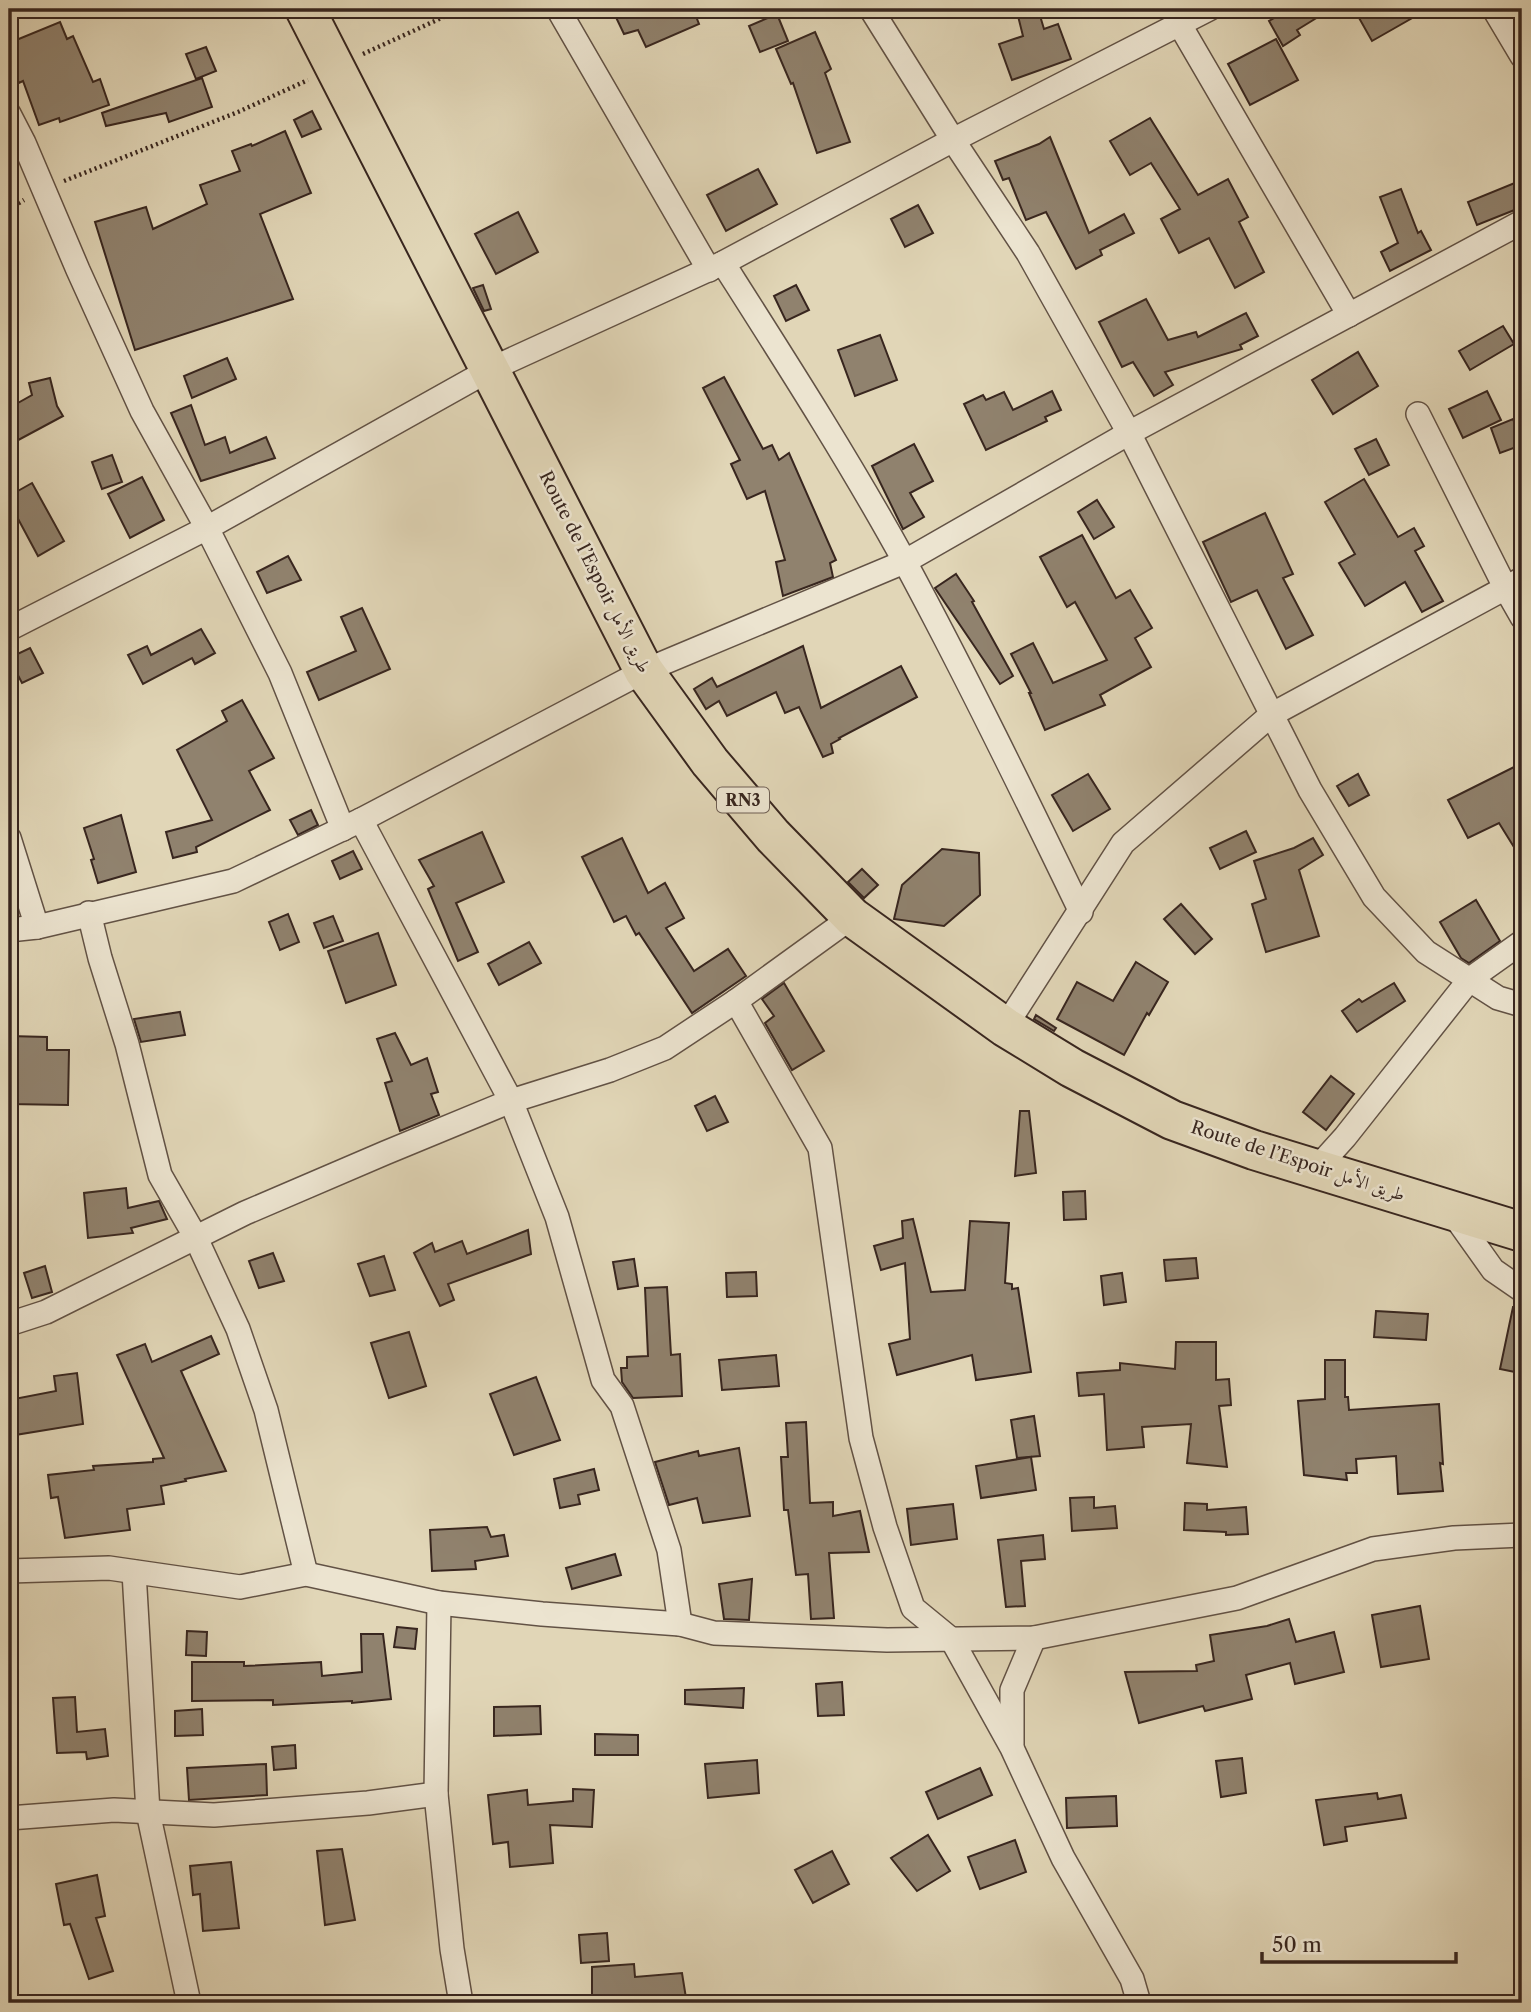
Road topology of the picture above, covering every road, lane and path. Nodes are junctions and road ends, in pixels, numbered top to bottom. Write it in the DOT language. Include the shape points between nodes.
graph roads {
  1 [pos="305,9"];
  2 [pos="461,9"];
  3 [pos="558,9"];
  4 [pos="871,9"];
  5 [pos="1209,9"];
  6 [pos="1494,9"];
  7 [pos="1180,25"];
  8 [pos="1522,56"];
  9 [pos="334,68"];
  10 [pos="9,114"];
  11 [pos="953,140"];
  12 [pos="44,188"];
  13 [pos="9,209"];
  14 [pos="1522,222"];
  15 [pos="716,267"];
  16 [pos="1349,315"];
  17 [pos="491,369"];
  18 [pos="1418,414"];
  19 [pos="1129,433"];
  20 [pos="207,528"];
  21 [pos="904,562"];
  22 [pos="1514,584"];
  23 [pos="1522,617"];
  24 [pos="9,629"];
  25 [pos="644,671"];
  26 [pos="1271,715"];
  27 [pos="352,824"];
  28 [pos="9,838"];
  29 [pos="1081,912"];
  30 [pos="89,913"];
  31 [pos="852,917"];
  32 [pos="37,927"];
  33 [pos="9,930"];
  34 [pos="1522,942"];
  35 [pos="1470,979"];
  36 [pos="736,1001"];
  37 [pos="1522,1005"];
  38 [pos="1005,1027"];
  39 [pos="511,1101"];
  40 [pos="1317,1168"];
  41 [pos="1451,1211"];
  42 [pos="1522,1232"];
  43 [pos="195,1237"];
  44 [pos="1522,1290"];
  45 [pos="9,1324"];
  46 [pos="1522,1535"];
  47 [pos="9,1571"];
  48 [pos="134,1572"];
  49 [pos="306,1574"];
  50 [pos="439,1604"];
  51 [pos="680,1624"];
  52 [pos="1034,1638"];
  53 [pos="952,1640"];
  54 [pos="1012,1748"];
  55 [pos="436,1794"];
  56 [pos="148,1812"];
  57 [pos="9,1818"];
  58 [pos="189,2003"];
  59 [pos="461,2003"];
  60 [pos="1139,2003"];
  1 -- 9 [label="highway, Route de l’Espoir طريق الأمل / RN3"];
  2 -- 9 [label="path"];
  3 -- 15 [label="street"];
  4 -- 11 [label="street"];
  5 -- 7 [label="street"];
  6 -- 8 [label="street"];
  7 -- 11 [label="street"];
  7 -- 16 [label="street"];
  9 -- 12 [label="path" via="238,112"];
  9 -- 17 [label="highway, Route de l’Espoir طريق الأمل / RN3"];
  10 -- 12 [label="street"];
  11 -- 15 [label="street"];
  11 -- 19 [label="street" via="1028,253"];
  12 -- 13 [label="path"];
  12 -- 20 [label="street" via="142,411"];
  14 -- 16 [label="street"];
  15 -- 17 [label="street"];
  15 -- 21 [label="street" via="860,485"];
  16 -- 19 [label="street"];
  17 -- 20 [label="street"];
  17 -- 25 [label="highway, Route de l’Espoir طريق الأمل / RN3"];
  18 -- 22 [label="street"];
  19 -- 21 [label="street"];
  19 -- 26 [label="street"];
  20 -- 24 [label="street"];
  20 -- 27 [label="street"];
  21 -- 25 [label="street"];
  21 -- 29 [label="street"];
  22 -- 23 [label="street"];
  22 -- 26 [label="street"];
  25 -- 27 [label="street"];
  25 -- 31 [label="highway, Route de l’Espoir طريق الأمل / RN3" via="710,762"];
  26 -- 29 [label="street" via="1123,844"];
  26 -- 35 [label="street" via="1374,897 1426,953"];
  27 -- 30 [label="street" via="233,881"];
  27 -- 39 [label="street"];
  28 -- 32 [label="street"];
  29 -- 38 [label="street"];
  30 -- 32 [label="street"];
  30 -- 43 [label="street" via="160,1175"];
  31 -- 36 [label="street"];
  31 -- 38 [label="highway, Route de l’Espoir طريق الأمل / RN3"];
  32 -- 33 [label="street"];
  34 -- 35 [label="street"];
  35 -- 37 [label="street" via="1498,998"];
  35 -- 40 [label="street"];
  36 -- 39 [label="street" via="665,1048"];
  36 -- 53 [label="street" via="820,1147 861,1438 913,1608"];
  38 -- 40 [label="highway, Route de l’Espoir طريق الأمل / RN3" via="1072,1068 1172,1119"];
  39 -- 43 [label="street"];
  39 -- 51 [label="street" via="557,1217 603,1380 622,1406 665,1537"];
  40 -- 41 [label="highway, Route de l’Espoir طريق الأمل / RN3"];
  41 -- 42 [label="highway, Route de l’Espoir طريق الأمل / RN3"];
  41 -- 44 [label="street" via="1493,1270"];
  43 -- 45 [label="street" via="46,1312"];
  43 -- 49 [label="street" via="238,1329 266,1410"];
  46 -- 52 [label="street" via="1373,1549 1237,1598"];
  47 -- 48 [label="street"];
  48 -- 49 [label="street" via="240,1587"];
  48 -- 56 [label="street"];
  49 -- 50 [label="street"];
  50 -- 51 [label="street"];
  50 -- 55 [label="street"];
  51 -- 53 [label="street" via="714,1633"];
  52 -- 53 [label="street"];
  52 -- 54 [label="street" via="1012,1690"];
  53 -- 54 [label="street"];
  54 -- 60 [label="street" via="1063,1858 1132,1979"];
  55 -- 56 [label="street" via="215,1815"];
  55 -- 59 [label="street"];
  56 -- 57 [label="street"];
  56 -- 58 [label="street"];
}
